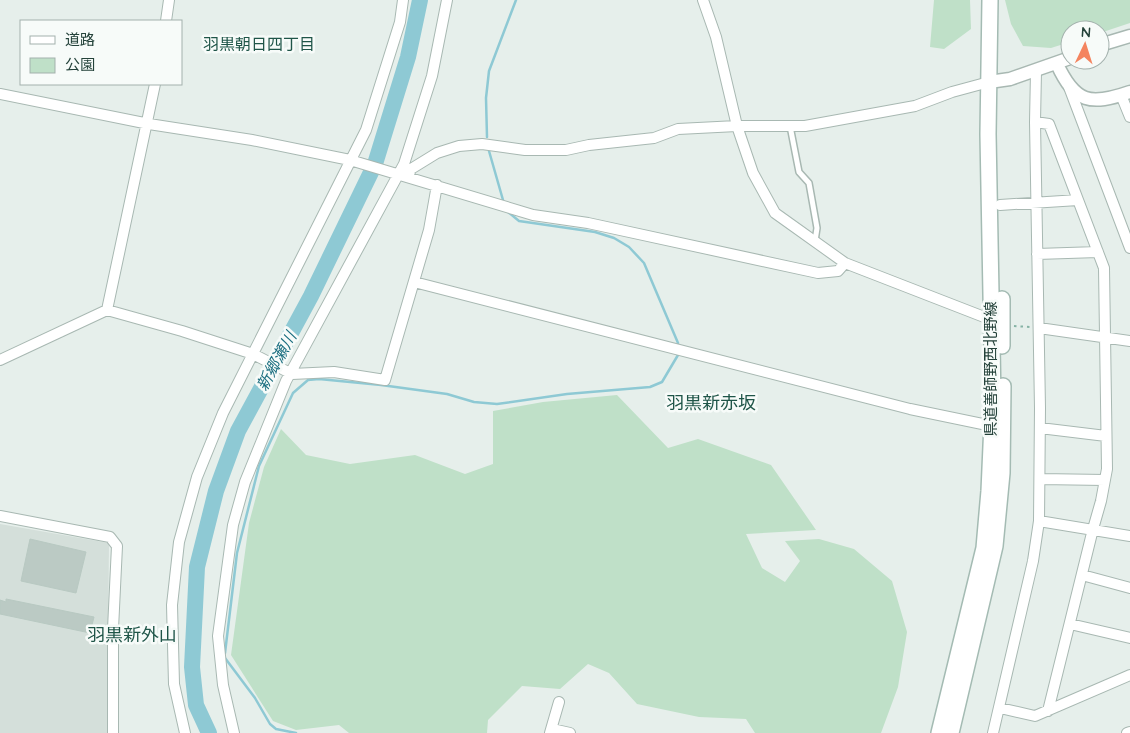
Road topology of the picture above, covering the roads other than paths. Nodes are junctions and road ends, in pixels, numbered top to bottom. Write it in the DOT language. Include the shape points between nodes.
graph roads {
  1 [pos="169,0"];
  2 [pos="403,0"];
  3 [pos="447,0"];
  4 [pos="703,0"];
  5 [pos="990,0"];
  6 [pos="999,0"];
  7 [pos="166,20"];
  8 [pos="1130,36"];
  9 [pos="1110,42"];
  10 [pos="1060,63"];
  11 [pos="1057,64"];
  12 [pos="1036,70"];
  13 [pos="993,81"];
  14 [pos="155,85"];
  15 [pos="1069,87"];
  16 [pos="1126,93"];
  17 [pos="0,94"];
  18 [pos="1130,117"];
  19 [pos="1035,122"];
  20 [pos="149,124"];
  21 [pos="737,126"];
  22 [pos="790,126"];
  23 [pos="350,160"];
  24 [pos="400,175"];
  25 [pos="437,186"];
  26 [pos="1078,200"];
  27 [pos="1036,203"];
  28 [pos="1000,205"];
  29 [pos="815,241"];
  30 [pos="1130,248"];
  31 [pos="1098,252"];
  32 [pos="1038,254"];
  33 [pos="845,263"];
  34 [pos="414,282"];
  35 [pos="108,310"];
  36 [pos="997,322"];
  37 [pos="1039,328"];
  38 [pos="1104,338"];
  39 [pos="1130,341"];
  40 [pos="253,354"];
  41 [pos="0,360"];
  42 [pos="292,374"];
  43 [pos="992,426"];
  44 [pos="1040,428"];
  45 [pos="1106,436"];
  46 [pos="1040,479"];
  47 [pos="1105,480"];
  48 [pos="0,516"];
  49 [pos="1039,521"];
  50 [pos="1092,529"];
  51 [pos="1130,536"];
  52 [pos="1082,575"];
  53 [pos="1130,588"];
  54 [pos="1070,624"];
  55 [pos="1130,638"];
  56 [pos="1130,675"];
  57 [pos="559,702"];
  58 [pos="1000,708"];
  59 [pos="1048,711"];
  60 [pos="551,731"];
  61 [pos="113,733"];
  62 [pos="185,733"];
  63 [pos="234,733"];
  64 [pos="570,733"];
  65 [pos="939,733"];
  66 [pos="951,733"];
  67 [pos="993,733"];
  1 -- 7 [label="street"];
  2 -- 23 [label="street" via="380,93"];
  3 -- 24 [label="street" via="432,76"];
  4 -- 21 [label="street" via="716,37"];
  5 -- 13 [label="main road, 県道善師野西北野線"];
  6 -- 13 [label="main road, 県道善師野西北野線"];
  8 -- 9 [label="street"];
  10 -- 11 [label="street"];
  11 -- 12 [label="street"];
  11 -- 15 [label="street"];
  12 -- 13 [label="street"];
  12 -- 19 [label="street"];
  13 -- 22 [label="street" via="915,106 806,126"];
  13 -- 28 [label="main road, 県道善師野西北野線"];
  13 -- 36 [label="main road, 県道善師野西北野線"];
  14 -- 20 [label="street"];
  15 -- 16 [label="street" via="1083,98 1094,100"];
  15 -- 30 [label="street"];
  16 -- 18 [label="street"];
  17 -- 20 [label="street"];
  19 -- 26 [label="street" via="1049,124"];
  19 -- 27 [label="street"];
  20 -- 23 [label="street"];
  20 -- 35 [label="street"];
  21 -- 22 [label="street"];
  21 -- 24 [label="street" via="678,129 654,138 566,150 525,150 482,144 459,146 437,153"];
  21 -- 29 [label="street" via="753,173 776,213"];
  22 -- 29 [label="lane" via="799,172 809,183 817,228"];
  23 -- 24 [label="street"];
  23 -- 40 [label="street"];
  24 -- 25 [label="street"];
  24 -- 42 [label="street"];
  25 -- 33 [label="street" via="533,214 818,272 838,272"];
  25 -- 34 [label="street"];
  26 -- 27 [label="street"];
  26 -- 31 [label="street"];
  27 -- 28 [label="street"];
  27 -- 32 [label="street"];
  28 -- 36 [label="main road, 県道善師野西北野線"];
  29 -- 33 [label="street"];
  31 -- 32 [label="street"];
  31 -- 38 [label="street" via="1104,268"];
  32 -- 37 [label="street"];
  33 -- 36 [label="street"];
  34 -- 42 [label="street" via="385,380 334,372"];
  34 -- 43 [label="street" via="910,409"];
  35 -- 40 [label="street"];
  35 -- 41 [label="street"];
  36 -- 43 [label="main road, 県道善師野西北野線"];
  36 -- 66 [label="main road, 県道善師野西北野線" via="1002,473 995,546"];
  37 -- 38 [label="street"];
  37 -- 44 [label="street"];
  38 -- 39 [label="street"];
  38 -- 45 [label="street"];
  40 -- 42 [label="street"];
  40 -- 62 [label="street" via="212,437 179,542 173,586 172,646 174,684"];
  42 -- 63 [label="street" via="245,482 229,546 218,647"];
  43 -- 65 [label="main road, 県道善師野西北野線" via="984,548"];
  44 -- 45 [label="street"];
  44 -- 46 [label="street"];
  45 -- 47 [label="street"];
  46 -- 47 [label="street"];
  46 -- 49 [label="street"];
  47 -- 50 [label="street"];
  48 -- 61 [label="street" via="110,537 117,546"];
  49 -- 50 [label="street"];
  49 -- 58 [label="street"];
  50 -- 51 [label="street"];
  50 -- 52 [label="street"];
  52 -- 53 [label="street"];
  52 -- 54 [label="street"];
  54 -- 55 [label="street"];
  54 -- 59 [label="street"];
  56 -- 59 [label="street"];
  57 -- 60 [label="street"];
  58 -- 59 [label="street" via="1035,716"];
  58 -- 67 [label="street"];
  60 -- 64 [label="street"];
}
